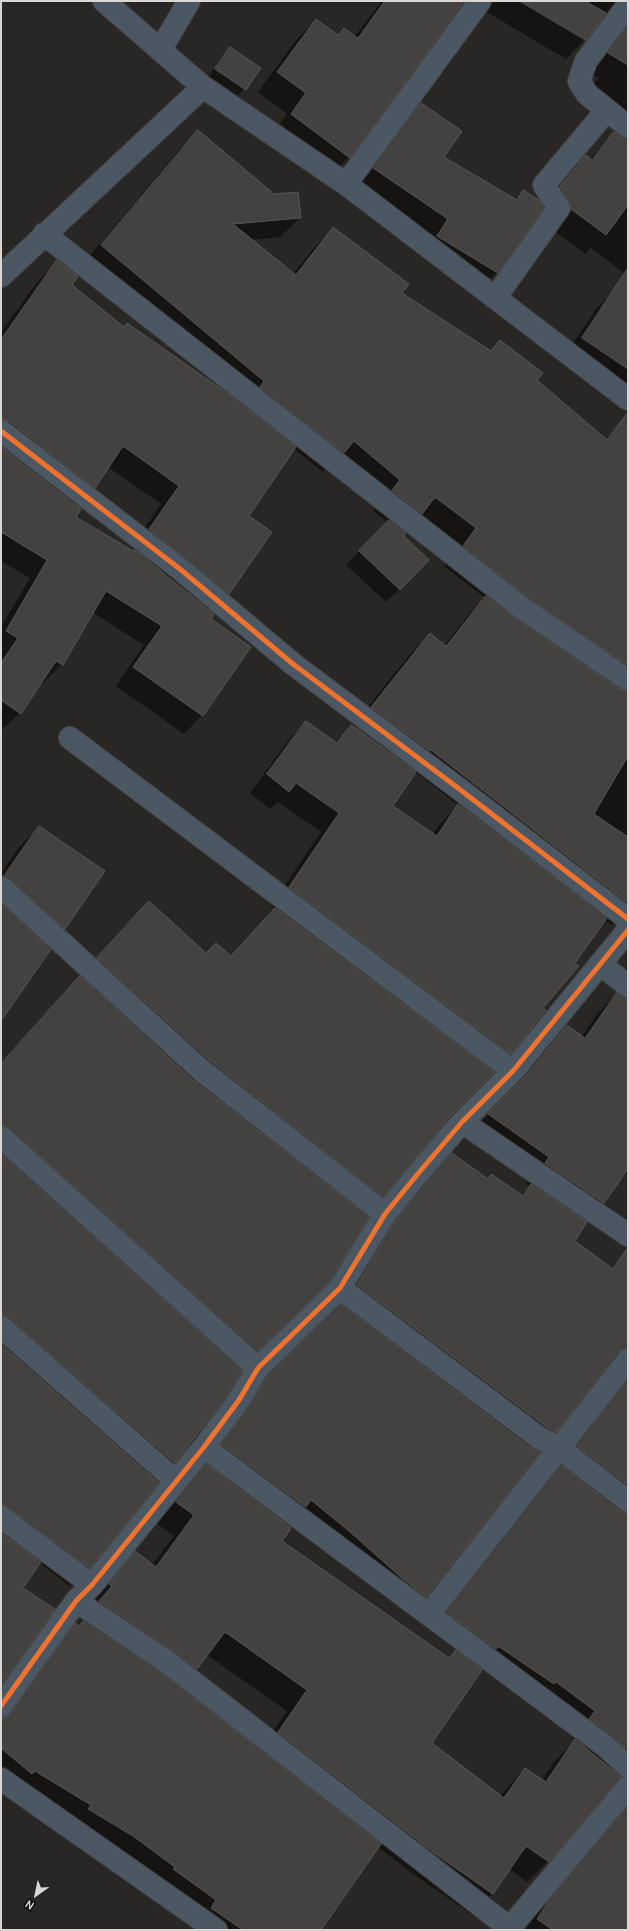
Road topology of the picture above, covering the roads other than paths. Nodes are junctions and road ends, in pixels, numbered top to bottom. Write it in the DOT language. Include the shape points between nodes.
graph roads {
  1 [pos="104,1"];
  2 [pos="189,1"];
  3 [pos="480,1"];
  4 [pos="628,5"];
  5 [pos="161,49"];
  6 [pos="203,87"];
  7 [pos="608,110"];
  8 [pos="628,127"];
  9 [pos="346,184"];
  10 [pos="44,234"];
  11 [pos="1,276"];
  12 [pos="495,298"];
  13 [pos="628,400"];
  14 [pos="1,431"];
  15 [pos="628,680"];
  16 [pos="70,738"];
  17 [pos="1,887"];
  18 [pos="628,919"];
  19 [pos="628,930"];
  20 [pos="600,964"];
  21 [pos="628,986"];
  22 [pos="513,1071"];
  23 [pos="462,1122"];
  24 [pos="1,1137"];
  25 [pos="385,1214"];
  26 [pos="628,1235"];
  27 [pos="340,1288"];
  28 [pos="1,1327"];
  29 [pos="628,1360"];
  30 [pos="258,1368"];
  31 [pos="204,1447"];
  32 [pos="559,1448"];
  33 [pos="176,1481"];
  34 [pos="628,1501"];
  35 [pos="1,1517"];
  36 [pos="92,1585"];
  37 [pos="76,1601"];
  38 [pos="429,1614"];
  39 [pos="1,1706"];
  40 [pos="628,1767"];
  41 [pos="1,1779"];
  42 [pos="628,1787"];
  43 [pos="510,1929"];
  44 [pos="216,1930"];
  1 -- 5 [label="street"];
  2 -- 5 [label="street"];
  3 -- 9 [label="street"];
  4 -- 7 [label="street" via="586,62 580,81 587,94"];
  5 -- 6 [label="street"];
  6 -- 9 [label="street"];
  6 -- 10 [label="street"];
  7 -- 8 [label="street"];
  7 -- 12 [label="street" via="544,185 559,208"];
  9 -- 12 [label="street"];
  10 -- 11 [label="street"];
  10 -- 15 [label="street" via="522,608"];
  12 -- 13 [label="street"];
  14 -- 18 [label="street" via="180,569 293,664"];
  16 -- 22 [label="street"];
  17 -- 25 [label="street" via="201,1070"];
  19 -- 20 [label="street"];
  20 -- 21 [label="street"];
  20 -- 22 [label="street"];
  22 -- 23 [label="street"];
  23 -- 25 [label="street"];
  23 -- 26 [label="street"];
  24 -- 30 [label="street"];
  25 -- 27 [label="street"];
  27 -- 30 [label="street"];
  27 -- 32 [label="street" via="538,1437"];
  28 -- 33 [label="street"];
  29 -- 32 [label="street"];
  30 -- 31 [label="street" via="239,1400"];
  31 -- 33 [label="street"];
  31 -- 38 [label="street"];
  32 -- 34 [label="street"];
  32 -- 38 [label="street"];
  33 -- 36 [label="street"];
  35 -- 36 [label="street"];
  36 -- 37 [label="street"];
  37 -- 39 [label="street"];
  37 -- 43 [label="street" via="166,1662"];
  38 -- 40 [label="street" via="605,1746"];
  41 -- 44 [label="street"];
  42 -- 43 [label="street"];
}
